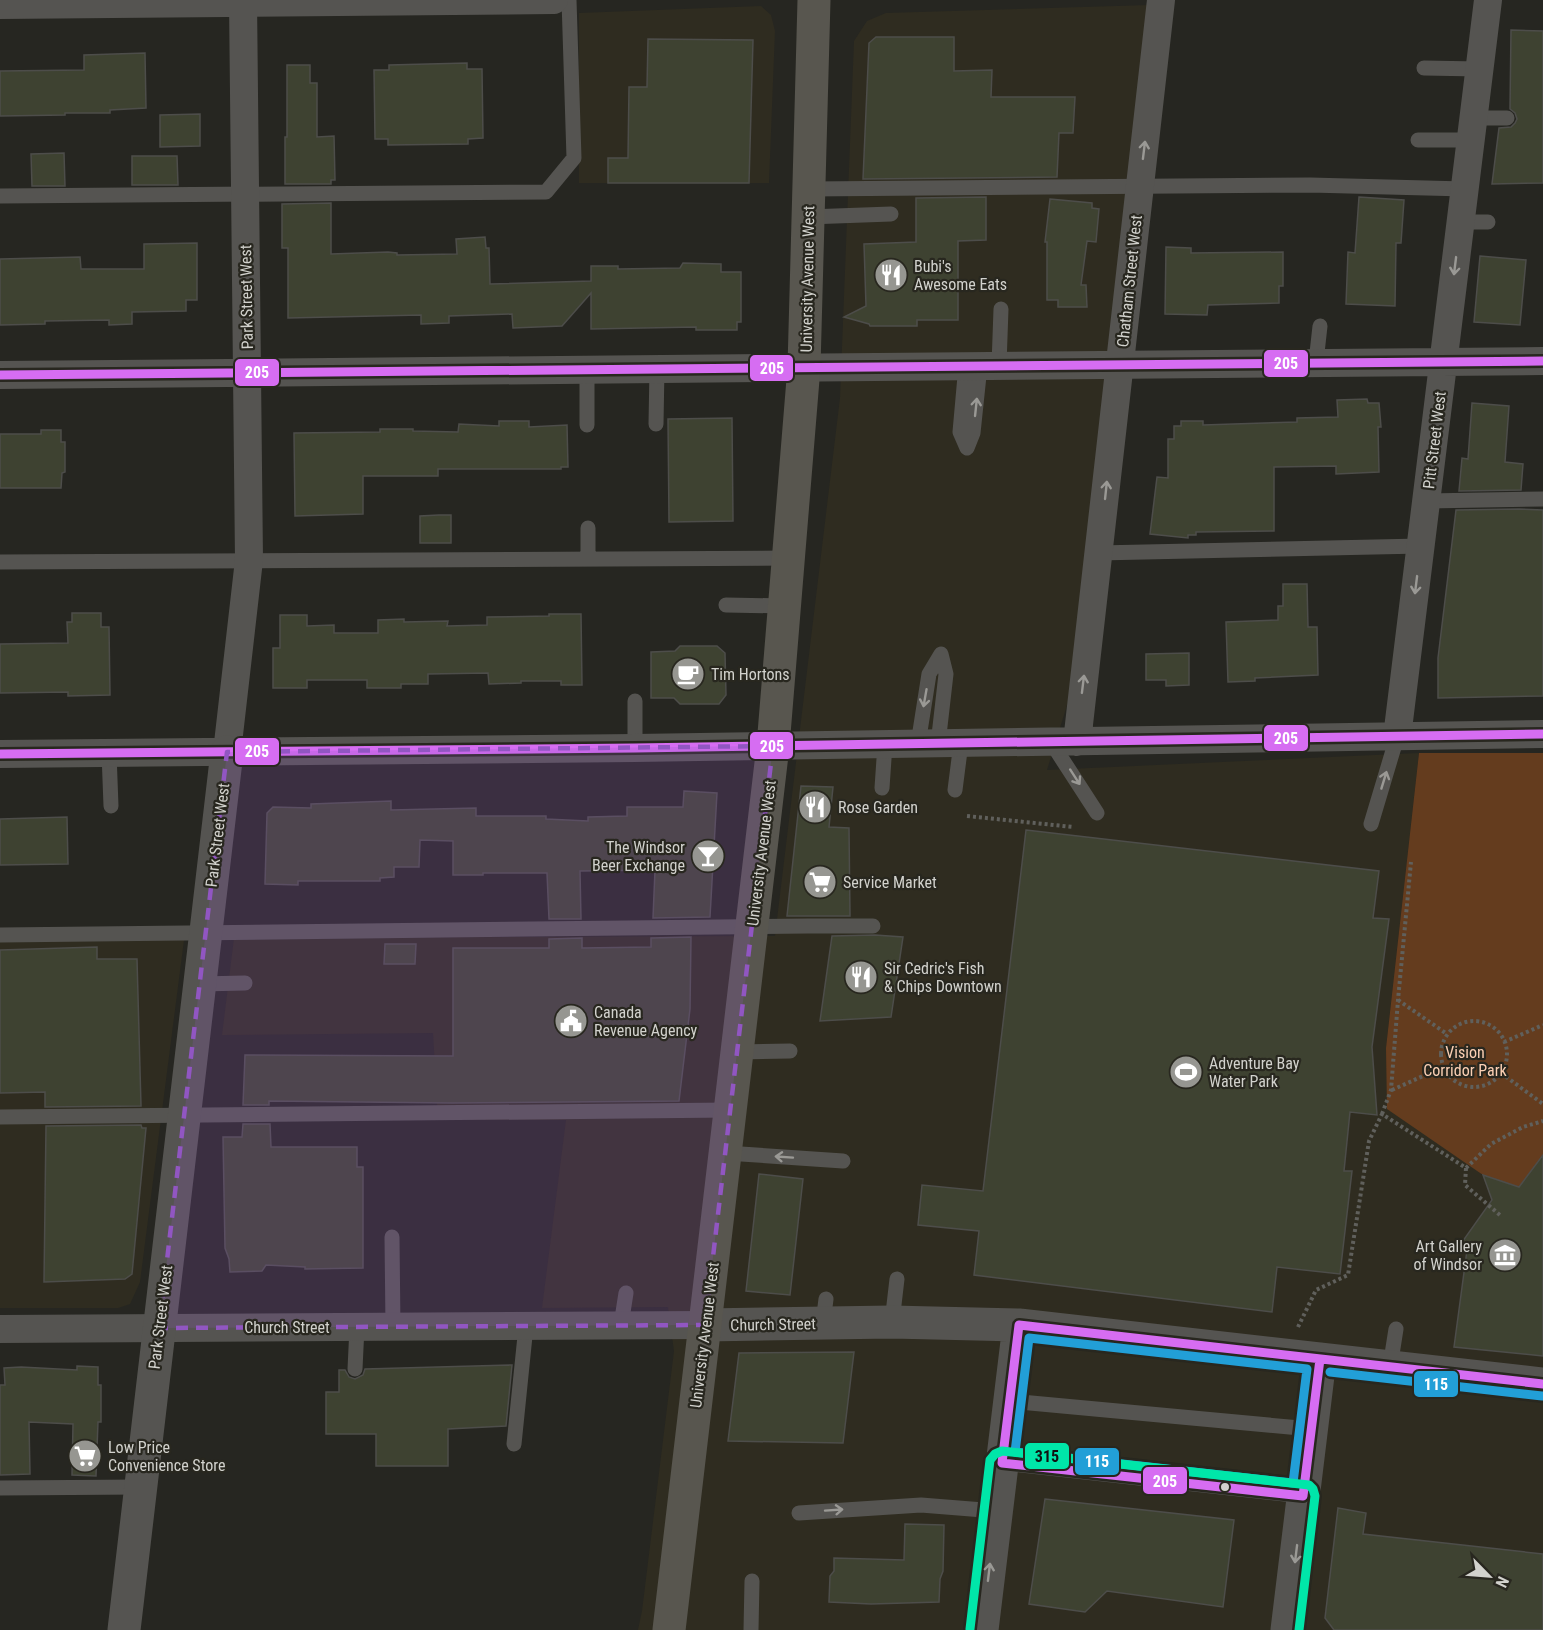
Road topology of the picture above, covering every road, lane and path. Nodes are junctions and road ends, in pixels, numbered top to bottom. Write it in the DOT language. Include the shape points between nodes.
graph roads {
  1 [pos="554,0"];
  2 [pos="569,0"];
  3 [pos="814,0"];
  4 [pos="1161,0"];
  5 [pos="1488,0"];
  6 [pos="243,1"];
  7 [pos="0,5"];
  8 [pos="1424,68"];
  9 [pos="1479,69"];
  10 [pos="1507,118"];
  11 [pos="1472,129"];
  12 [pos="1418,140"];
  13 [pos="1140,186"];
  14 [pos="1465,189"];
  15 [pos="245,194"];
  16 [pos="0,196"];
  17 [pos="809,203"];
  18 [pos="891,214"];
  19 [pos="1001,309"];
  20 [pos="1320,326"];
  21 [pos="1543,361"];
  22 [pos="1316,362"];
  23 [pos="1444,362"];
  24 [pos="1120,364"];
  25 [pos="982,365"];
  26 [pos="804,367"];
  27 [pos="657,368"];
  28 [pos="587,369"];
  29 [pos="247,372"];
  30 [pos="0,375"];
  31 [pos="656,424"];
  32 [pos="587,426"];
  33 [pos="1543,500"];
  34 [pos="1426,501"];
  35 [pos="588,528"];
  36 [pos="1420,546"];
  37 [pos="1098,553"];
  38 [pos="789,558"];
  39 [pos="588,559"];
  40 [pos="249,560"];
  41 [pos="0,562"];
  42 [pos="726,605"];
  43 [pos="785,606"];
  44 [pos="635,701"];
  45 [pos="1543,734"];
  46 [pos="1397,737"];
  47 [pos="1064,742"];
  48 [pos="885,744"];
  49 [pos="939,744"];
  50 [pos="773,746"];
  51 [pos="635,748"];
  52 [pos="227,752"];
  53 [pos="109,753"];
  54 [pos="0,754"];
  55 [pos="882,788"];
  56 [pos="955,790"];
  57 [pos="111,806"];
  58 [pos="1097,813"];
  59 [pos="967,816"];
  60 [pos="1371,824"];
  61 [pos="1072,827"];
  62 [pos="1411,862"];
  63 [pos="873,926"];
  64 [pos="752,927"];
  65 [pos="206,932"];
  66 [pos="0,934"];
  67 [pos="245,983"];
  68 [pos="200,984"];
  69 [pos="1398,1000"];
  70 [pos="1543,1025"];
  71 [pos="1447,1034"];
  72 [pos="1504,1042"];
  73 [pos="790,1051"];
  74 [pos="737,1052"];
  75 [pos="1443,1067"];
  76 [pos="1501,1073"];
  77 [pos="1391,1090"];
  78 [pos="1543,1104"];
  79 [pos="730,1110"];
  80 [pos="1382,1114"];
  81 [pos="184,1115"];
  82 [pos="0,1117"];
  83 [pos="1543,1121"];
  84 [pos="726,1153"];
  85 [pos="843,1161"];
  86 [pos="1466,1168"];
  87 [pos="1501,1216"];
  88 [pos="393,1237"];
  89 [pos="897,1278"];
  90 [pos="626,1293"];
  91 [pos="892,1322"];
  92 [pos="705,1324"];
  93 [pos="621,1325"];
  94 [pos="1019,1325"];
  95 [pos="526,1326"];
  96 [pos="357,1327"];
  97 [pos="393,1327"];
  98 [pos="1298,1327"];
  99 [pos="159,1328"];
  100 [pos="0,1329"];
  101 [pos="1396,1329"];
  102 [pos="1320,1359"];
  103 [pos="1390,1367"];
  104 [pos="355,1370"];
  105 [pos="1543,1384"];
  106 [pos="1009,1401"];
  107 [pos="1311,1429"];
  108 [pos="514,1444"];
  109 [pos="1002,1463"];
  110 [pos="141,1487"];
  111 [pos="0,1488"];
  112 [pos="1303,1496"];
  113 [pos="996,1511"];
  114 [pos="799,1513"];
  115 [pos="752,1581"];
  116 [pos="124,1630"];
  117 [pos="669,1630"];
  118 [pos="751,1630"];
  119 [pos="982,1630"];
  120 [pos="1287,1630"];
  1 -- 6 [label="street"];
  2 -- 15 [label="lane" via="574,158 546,192"];
  3 -- 17 [label="main road, University Avenue West"];
  13 -- 4 [label="street, Chatham Street West, one-way"];
  5 -- 9 [label="street, Pitt Street West"];
  6 -- 7 [label="street"];
  6 -- 15 [label="street, Park Street West"];
  8 -- 9 [label="lane"];
  9 -- 11 [label="street, Pitt Street West"];
  10 -- 11 [label="lane"];
  11 -- 12 [label="lane"];
  11 -- 14 [label="street, Pitt Street West"];
  13 -- 14 [label="lane"];
  13 -- 17 [label="lane"];
  13 -- 24 [label="street, Chatham Street West"];
  14 -- 23 [label="street, Pitt Street West, one-way" via="1475,222"];
  15 -- 16 [label="lane"];
  15 -- 29 [label="street, Park Street West"];
  17 -- 18 [label="lane"];
  17 -- 26 [label="main road, University Avenue West"];
  19 -- 25 [label="lane"];
  20 -- 22 [label="lane"];
  21 -- 23 [label="street"];
  22 -- 23 [label="street"];
  22 -- 24 [label="street"];
  23 -- 34 [label="street, Pitt Street West"];
  24 -- 25 [label="street"];
  37 -- 24 [label="street, Chatham Street West, one-way"];
  25 -- 26 [label="street, one-way"];
  26 -- 27 [label="street"];
  26 -- 38 [label="main road, University Avenue West"];
  27 -- 28 [label="street"];
  27 -- 31 [label="lane"];
  28 -- 29 [label="street"];
  28 -- 32 [label="lane"];
  29 -- 30 [label="street"];
  29 -- 40 [label="street, Park Street West"];
  33 -- 34 [label="lane"];
  34 -- 36 [label="street, Pitt Street West"];
  35 -- 39 [label="lane"];
  36 -- 37 [label="lane"];
  36 -- 46 [label="street, Pitt Street West, one-way"];
  47 -- 37 [label="street, Chatham Street West, one-way"];
  38 -- 39 [label="lane"];
  38 -- 43 [label="main road, University Avenue West"];
  39 -- 40 [label="lane"];
  40 -- 41 [label="lane"];
  40 -- 52 [label="street, Park Street West"];
  42 -- 43 [label="lane"];
  43 -- 50 [label="main road, University Avenue West"];
  44 -- 51 [label="lane"];
  45 -- 46 [label="street"];
  46 -- 47 [label="street"];
  60 -- 46 [label="lane, one-way"];
  47 -- 49 [label="street"];
  47 -- 58 [label="lane, one-way"];
  48 -- 49 [label="street, one-way"];
  48 -- 50 [label="street"];
  48 -- 55 [label="lane"];
  49 -- 56 [label="lane"];
  50 -- 51 [label="street"];
  50 -- 64 [label="main road, University Avenue West"];
  51 -- 52 [label="street"];
  52 -- 53 [label="street"];
  52 -- 65 [label="street, Park Street West"];
  53 -- 54 [label="street"];
  53 -- 57 [label="lane"];
  59 -- 61 [label="path"];
  62 -- 69 [label="path"];
  63 -- 64 [label="lane"];
  64 -- 65 [label="lane"];
  64 -- 74 [label="main road, University Avenue West"];
  65 -- 66 [label="lane"];
  65 -- 68 [label="street, Park Street West"];
  67 -- 68 [label="lane"];
  68 -- 81 [label="street, Park Street West"];
  69 -- 71 [label="path"];
  69 -- 77 [label="path"];
  70 -- 72 [label="path"];
  71 -- 72 [label="path" via="1455,1026 1478,1021 1494,1028"];
  71 -- 75 [label="path" via="1440,1056"];
  72 -- 76 [label="path" via="1506,1058"];
  73 -- 74 [label="lane"];
  74 -- 79 [label="main road, University Avenue West"];
  75 -- 76 [label="path" via="1460,1085 1470,1087 1489,1084"];
  75 -- 77 [label="path"];
  76 -- 78 [label="path"];
  77 -- 80 [label="path"];
  79 -- 81 [label="lane"];
  79 -- 84 [label="main road, University Avenue West"];
  80 -- 86 [label="path"];
  80 -- 98 [label="path" via="1369,1141 1348,1275 1316,1290"];
  81 -- 82 [label="lane"];
  81 -- 99 [label="street, Park Street West"];
  83 -- 86 [label="path" via="1491,1144"];
  85 -- 84 [label="lane, one-way"];
  84 -- 92 [label="main road, University Avenue West"];
  86 -- 87 [label="path" via="1465,1185"];
  88 -- 97 [label="lane"];
  89 -- 91 [label="lane"];
  90 -- 93 [label="lane"];
  91 -- 92 [label="street, Church Street" via="824,1311"];
  91 -- 94 [label="street, Church Street"];
  92 -- 93 [label="street, Church Street"];
  92 -- 117 [label="main road, University Avenue West"];
  93 -- 95 [label="street, Church Street"];
  94 -- 102 [label="street, Church Street"];
  94 -- 106 [label="street"];
  95 -- 97 [label="street, Church Street"];
  95 -- 108 [label="lane"];
  96 -- 97 [label="street, Church Street"];
  96 -- 99 [label="street, Church Street"];
  96 -- 104 [label="lane"];
  99 -- 100 [label="street, Church Street"];
  99 -- 110 [label="street, Park Street West"];
  101 -- 103 [label="lane"];
  102 -- 103 [label="street, Church Street"];
  102 -- 107 [label="street"];
  103 -- 105 [label="street, Church Street"];
  106 -- 107 [label="lane"];
  106 -- 109 [label="street"];
  107 -- 112 [label="street"];
  109 -- 112 [label="lane"];
  109 -- 113 [label="street"];
  110 -- 111 [label="lane"];
  110 -- 116 [label="street, Park Street West"];
  112 -- 120 [label="street, one-way"];
  114 -- 113 [label="lane, one-way" via="921,1505"];
  119 -- 113 [label="street, one-way"];
  115 -- 118 [label="lane"];
}
